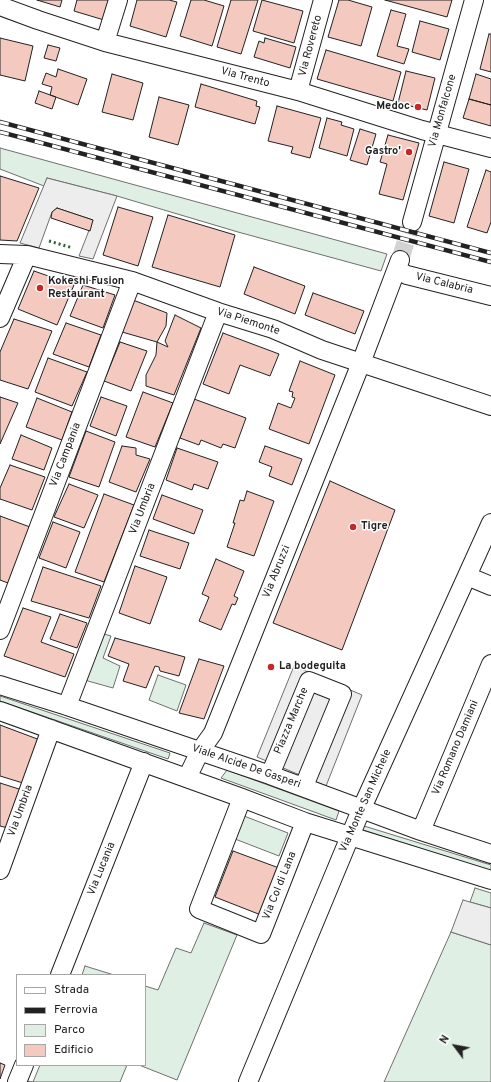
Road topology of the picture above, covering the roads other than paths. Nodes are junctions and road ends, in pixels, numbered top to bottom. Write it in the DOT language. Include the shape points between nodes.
graph roads {
  1 [pos="118,0"];
  2 [pos="323,0"];
  3 [pos="474,0"];
  4 [pos="0,6"];
  5 [pos="105,42"];
  6 [pos="298,91"];
  7 [pos="437,135"];
  8 [pos="491,148"];
  9 [pos="412,222"];
  10 [pos="0,254"];
  11 [pos="27,255"];
  12 [pos="132,281"];
  13 [pos="491,296"];
  14 [pos="218,312"];
  15 [pos="0,318"];
  16 [pos="361,363"];
  17 [pos="491,406"];
  18 [pos="491,523"];
  19 [pos="467,576"];
  20 [pos="491,586"];
  21 [pos="0,630"];
  22 [pos="491,664"];
  23 [pos="0,685"];
  24 [pos="67,706"];
  25 [pos="0,711"];
  26 [pos="50,729"];
  27 [pos="200,751"];
  28 [pos="144,762"];
  29 [pos="270,775"];
  30 [pos="187,778"];
  31 [pos="304,786"];
  32 [pos="242,798"];
  33 [pos="361,810"];
  34 [pos="305,822"];
  35 [pos="421,831"];
  36 [pos="350,836"];
  37 [pos="491,854"];
  38 [pos="0,870"];
  39 [pos="491,880"];
  40 [pos="60,974"];
  41 [pos="24,1066"];
  42 [pos="17,1082"];
  43 [pos="248,1082"];
  1 -- 5 [label="street"];
  2 -- 6 [label="street, Via Rovereto"];
  3 -- 7 [label="street, Via Monfalcone"];
  4 -- 5 [label="street, Via Trento"];
  5 -- 6 [label="street, Via Trento"];
  6 -- 7 [label="street, Via Trento"];
  7 -- 8 [label="street, Via Trento"];
  7 -- 9 [label="street, Via Monfalcone"];
  10 -- 11 [label="street, Via Piemonte"];
  11 -- 12 [label="street, Via Piemonte"];
  11 -- 15 [label="street"];
  12 -- 14 [label="street, Via Piemonte"];
  12 -- 21 [label="street, Via Campania"];
  13 -- 16 [label="street, Via Calabria" via="407,274 399,265"];
  14 -- 16 [label="street, Via Piemonte" via="273,329"];
  14 -- 24 [label="street, Via Umbria"];
  16 -- 17 [label="street, Via Piemonte"];
  16 -- 27 [label="street, Via Abruzzi" via="213,733"];
  18 -- 19 [label="street, Via Monte San Michele"];
  19 -- 20 [label="street"];
  19 -- 33 [label="street, Via Monte San Michele"];
  22 -- 35 [label="street, Via Romano Damiani"];
  23 -- 24 [label="street, Viale Alcide De Gasperi"];
  24 -- 27 [label="street, Viale Alcide De Gasperi"];
  25 -- 26 [label="street"];
  26 -- 28 [label="street"];
  26 -- 38 [label="street, Via Umbria"];
  27 -- 29 [label="street, Viale Alcide De Gasperi"];
  27 -- 30 [label="street, Via Abruzzi"];
  28 -- 30 [label="street"];
  28 -- 40 [label="street, Via Lucania"];
  29 -- 31 [label="street, Viale Alcide De Gasperi"];
  29 -- 31 [label="street, Piazza Marche" via="309,681 342,694"];
  30 -- 32 [label="street"];
  31 -- 33 [label="street, Viale Alcide De Gasperi"];
  32 -- 34 [label="street"];
  32 -- 34 [label="street, Via Col di Lana" via="199,909 261,934"];
  33 -- 35 [label="street, Viale Alcide De Gasperi"];
  33 -- 36 [label="street, Via Monte San Michele"];
  34 -- 36 [label="street"];
  35 -- 37 [label="street, Viale Alcide De Gasperi"];
  36 -- 39 [label="street"];
  36 -- 43 [label="street, Via Monte San Michele"];
  41 -- 42 [label="street"];
}
